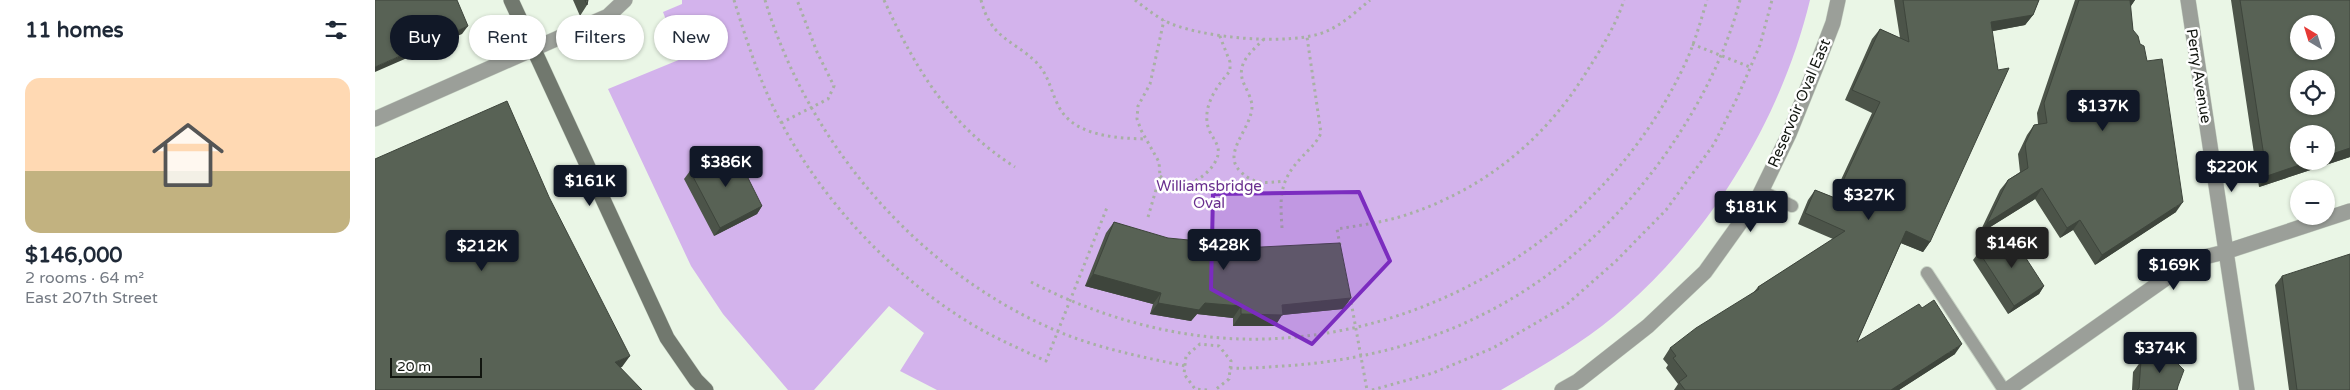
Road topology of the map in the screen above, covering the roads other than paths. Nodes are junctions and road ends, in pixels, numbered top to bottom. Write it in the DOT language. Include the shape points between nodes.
graph roads {
  1 [pos="511,0"];
  2 [pos="625,0"];
  3 [pos="1838,0"];
  4 [pos="2187,0"];
  5 [pos="518,15"];
  6 [pos="546,44"];
  7 [pos="510,60"];
  8 [pos="538,60"];
  9 [pos="375,119"];
  10 [pos="1761,191"];
  11 [pos="1792,206"];
  12 [pos="2350,211"];
  13 [pos="2225,252"];
  14 [pos="1927,273"];
  15 [pos="706,390"];
  16 [pos="1562,390"];
  17 [pos="2005,390"];
  18 [pos="2247,390"];
  1 -- 5 [label="main road"];
  2 -- 6 [label="street" via="608,16"];
  3 -- 10 [label="street, Reservoir Oval East" via="1833,23 1789,134"];
  4 -- 13 [label="street, Perry Avenue"];
  7 -- 9 [label="street"];
  8 -- 15 [label="main road" via="667,338"];
  10 -- 11 [label="lane"];
  10 -- 16 [label="street, Reservoir Oval East" via="1705,272 1648,326"];
  12 -- 13 [label="street"];
  13 -- 17 [label="street" via="2191,260"];
  13 -- 18 [label="street, Perry Avenue"];
  14 -- 17 [label="lane"];
}
